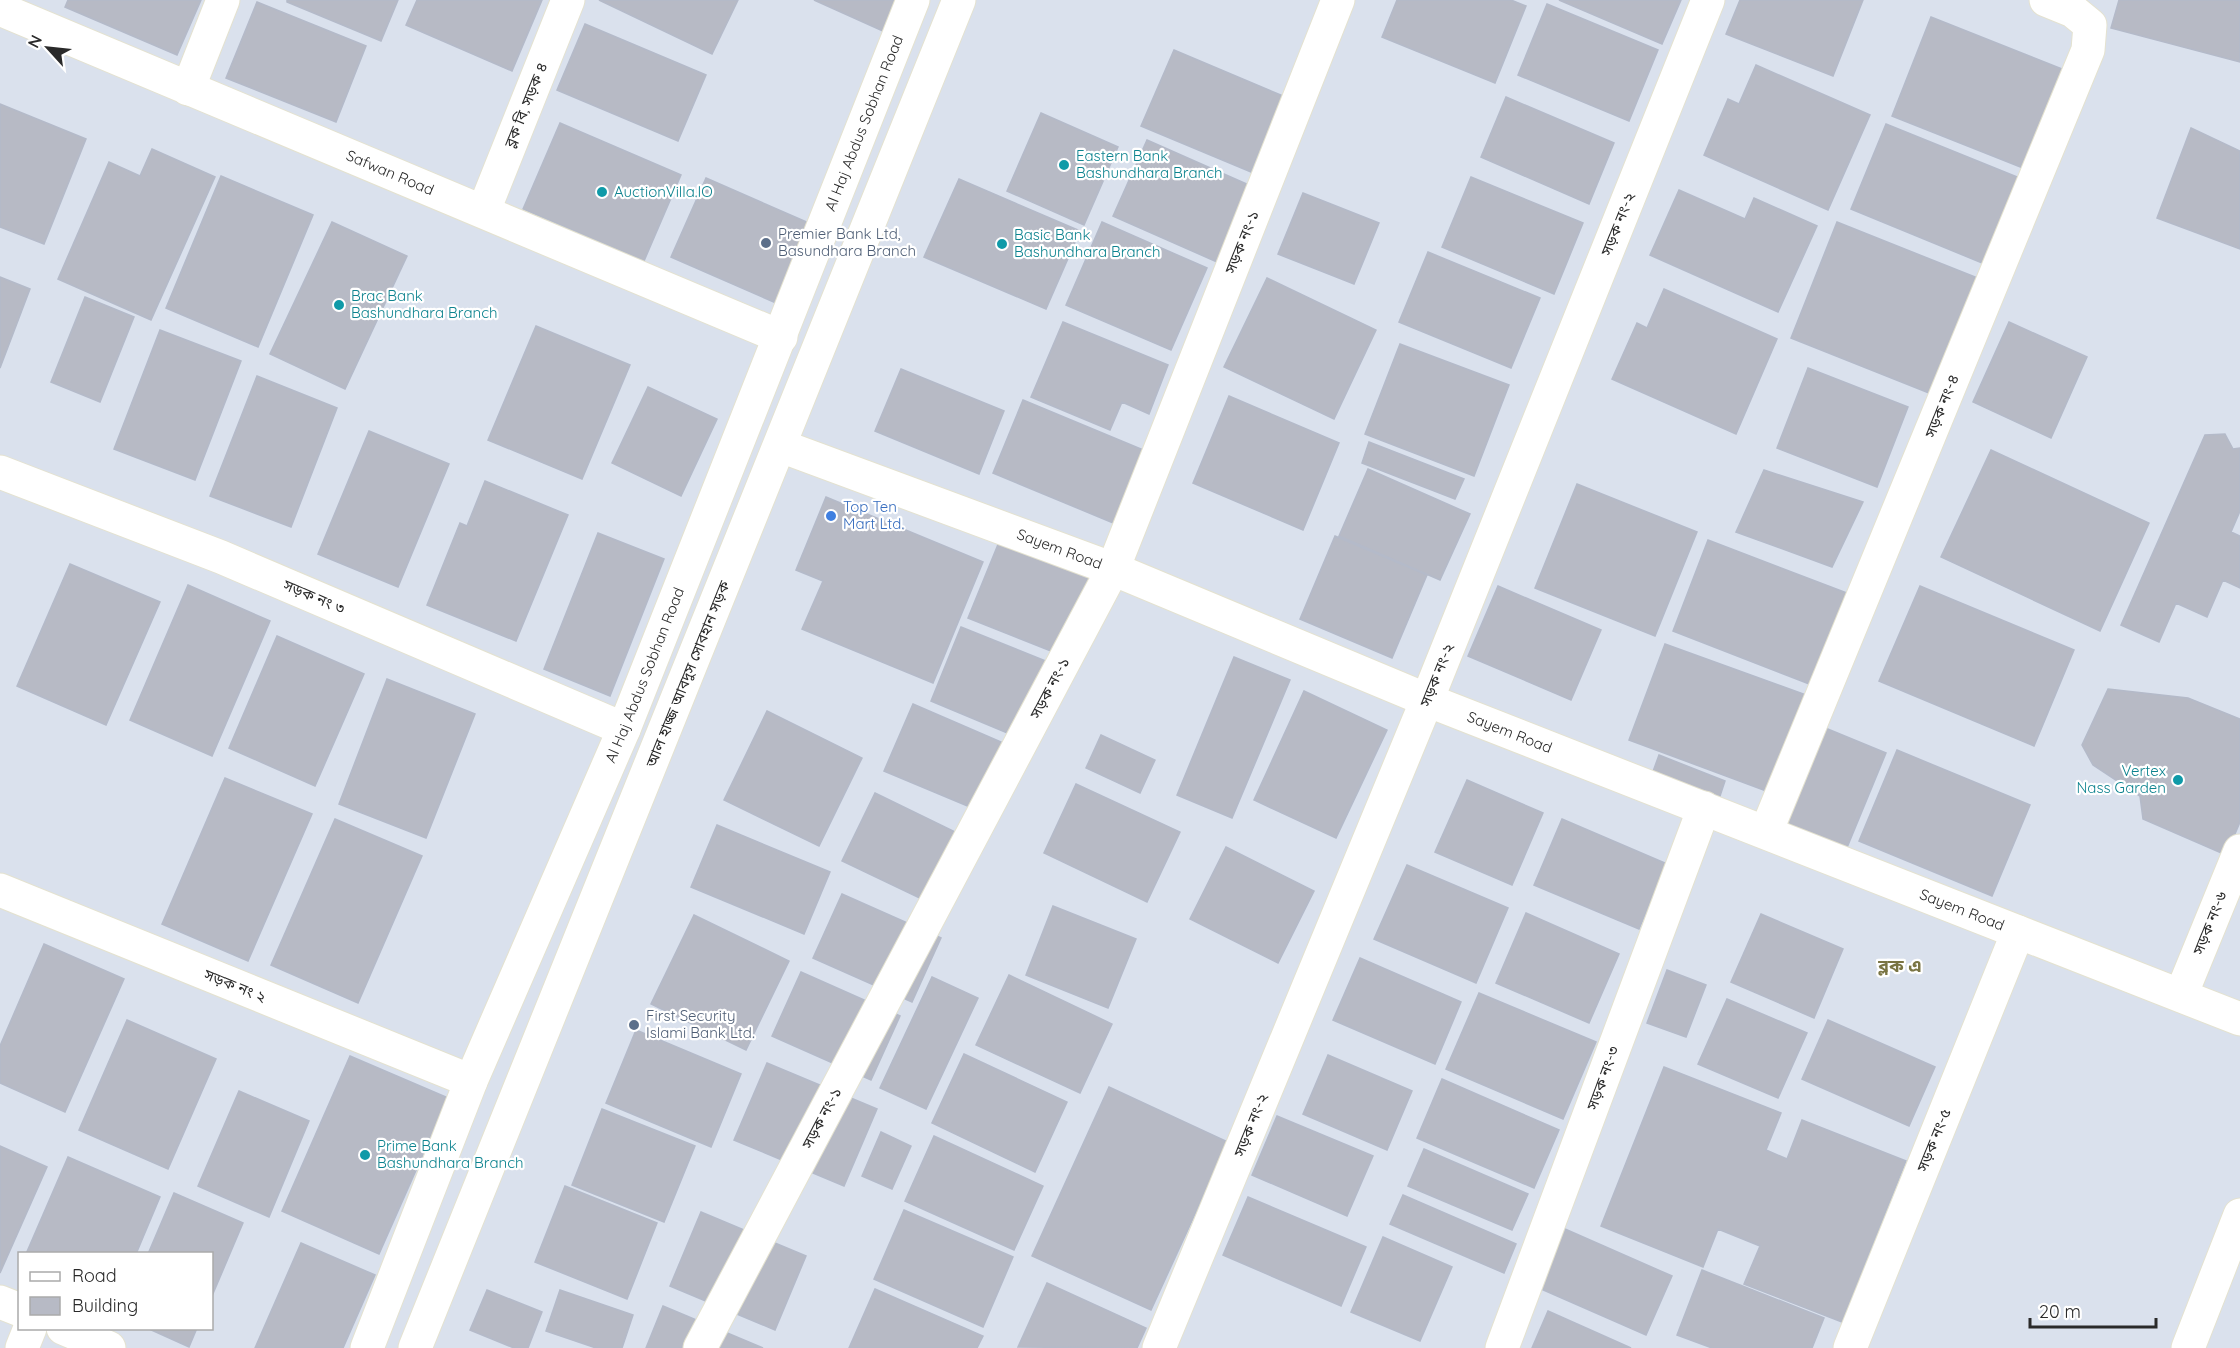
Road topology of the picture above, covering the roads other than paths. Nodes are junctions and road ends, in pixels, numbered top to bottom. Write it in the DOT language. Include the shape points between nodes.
graph roads {
  1 [pos="223,0"];
  2 [pos="568,0"];
  3 [pos="913,0"];
  4 [pos="959,0"];
  5 [pos="1338,0"];
  6 [pos="1708,0"];
  7 [pos="2046,0"];
  8 [pos="0,9"];
  9 [pos="188,88"];
  10 [pos="484,210"];
  11 [pos="781,337"];
  12 [pos="781,446"];
  13 [pos="0,472"];
  14 [pos="1113,569"];
  15 [pos="1427,700"];
  16 [pos="624,729"];
  17 [pos="1704,808"];
  18 [pos="1766,832"];
  19 [pos="2240,851"];
  20 [pos="0,890"];
  21 [pos="2018,932"];
  22 [pos="2181,995"];
  23 [pos="2240,1019"];
  24 [pos="471,1081"];
  25 [pos="2240,1215"];
  26 [pos="0,1302"];
  27 [pos="18,1309"];
  28 [pos="30,1330"];
  29 [pos="65,1330"];
  30 [pos="22,1348"];
  31 [pos="109,1348"];
  32 [pos="367,1348"];
  33 [pos="414,1348"];
  34 [pos="700,1348"];
  35 [pos="1159,1348"];
  36 [pos="1502,1348"];
  37 [pos="1850,1348"];
  38 [pos="2188,1348"];
  1 -- 9 [label="street"];
  2 -- 10 [label="street, ব্লক বি, সড়ক ৪"];
  3 -- 11 [label="street, Al Haj Abdus Sobhan Road"];
  4 -- 12 [label="street, আল হাজ্জ আবদুস সোবহান সড়ক"];
  5 -- 14 [label="street, সড়ক নং-১"];
  6 -- 15 [label="street, সড়ক নং-২"];
  7 -- 18 [label="street, সড়ক নং-৪" via="2073,11 2090,25 2088,50"];
  8 -- 9 [label="street, Safwan Road"];
  9 -- 10 [label="street, Safwan Road"];
  10 -- 11 [label="street, Safwan Road"];
  11 -- 16 [label="street, Al Haj Abdus Sobhan Road"];
  12 -- 14 [label="street, Sayem Road"];
  12 -- 33 [label="street, আল হাজ্জ আবদুস সোবহান সড়ক"];
  13 -- 16 [label="street, সড়ক নং ৩" via="221,557"];
  14 -- 15 [label="street, Sayem Road"];
  14 -- 34 [label="street, সড়ক নং-১"];
  15 -- 17 [label="street, Sayem Road"];
  15 -- 35 [label="street, সড়ক নং-২"];
  16 -- 24 [label="street, Al Haj Abdus Sobhan Road"];
  17 -- 18 [label="street, Sayem Road"];
  17 -- 36 [label="street, সড়ক নং-৩"];
  18 -- 21 [label="street, Sayem Road"];
  19 -- 22 [label="street, সড়ক নং-৬"];
  20 -- 24 [label="street, সড়ক নং ২"];
  21 -- 22 [label="street, Sayem Road"];
  21 -- 37 [label="street, সড়ক নং-৫"];
  22 -- 23 [label="street, Sayem Road"];
  24 -- 32 [label="street, Al Haj Abdus Sobhan Road"];
  25 -- 38 [label="street"];
  26 -- 27 [label="street"];
  28 -- 30 [label="street"];
  29 -- 31 [label="street"];
}
